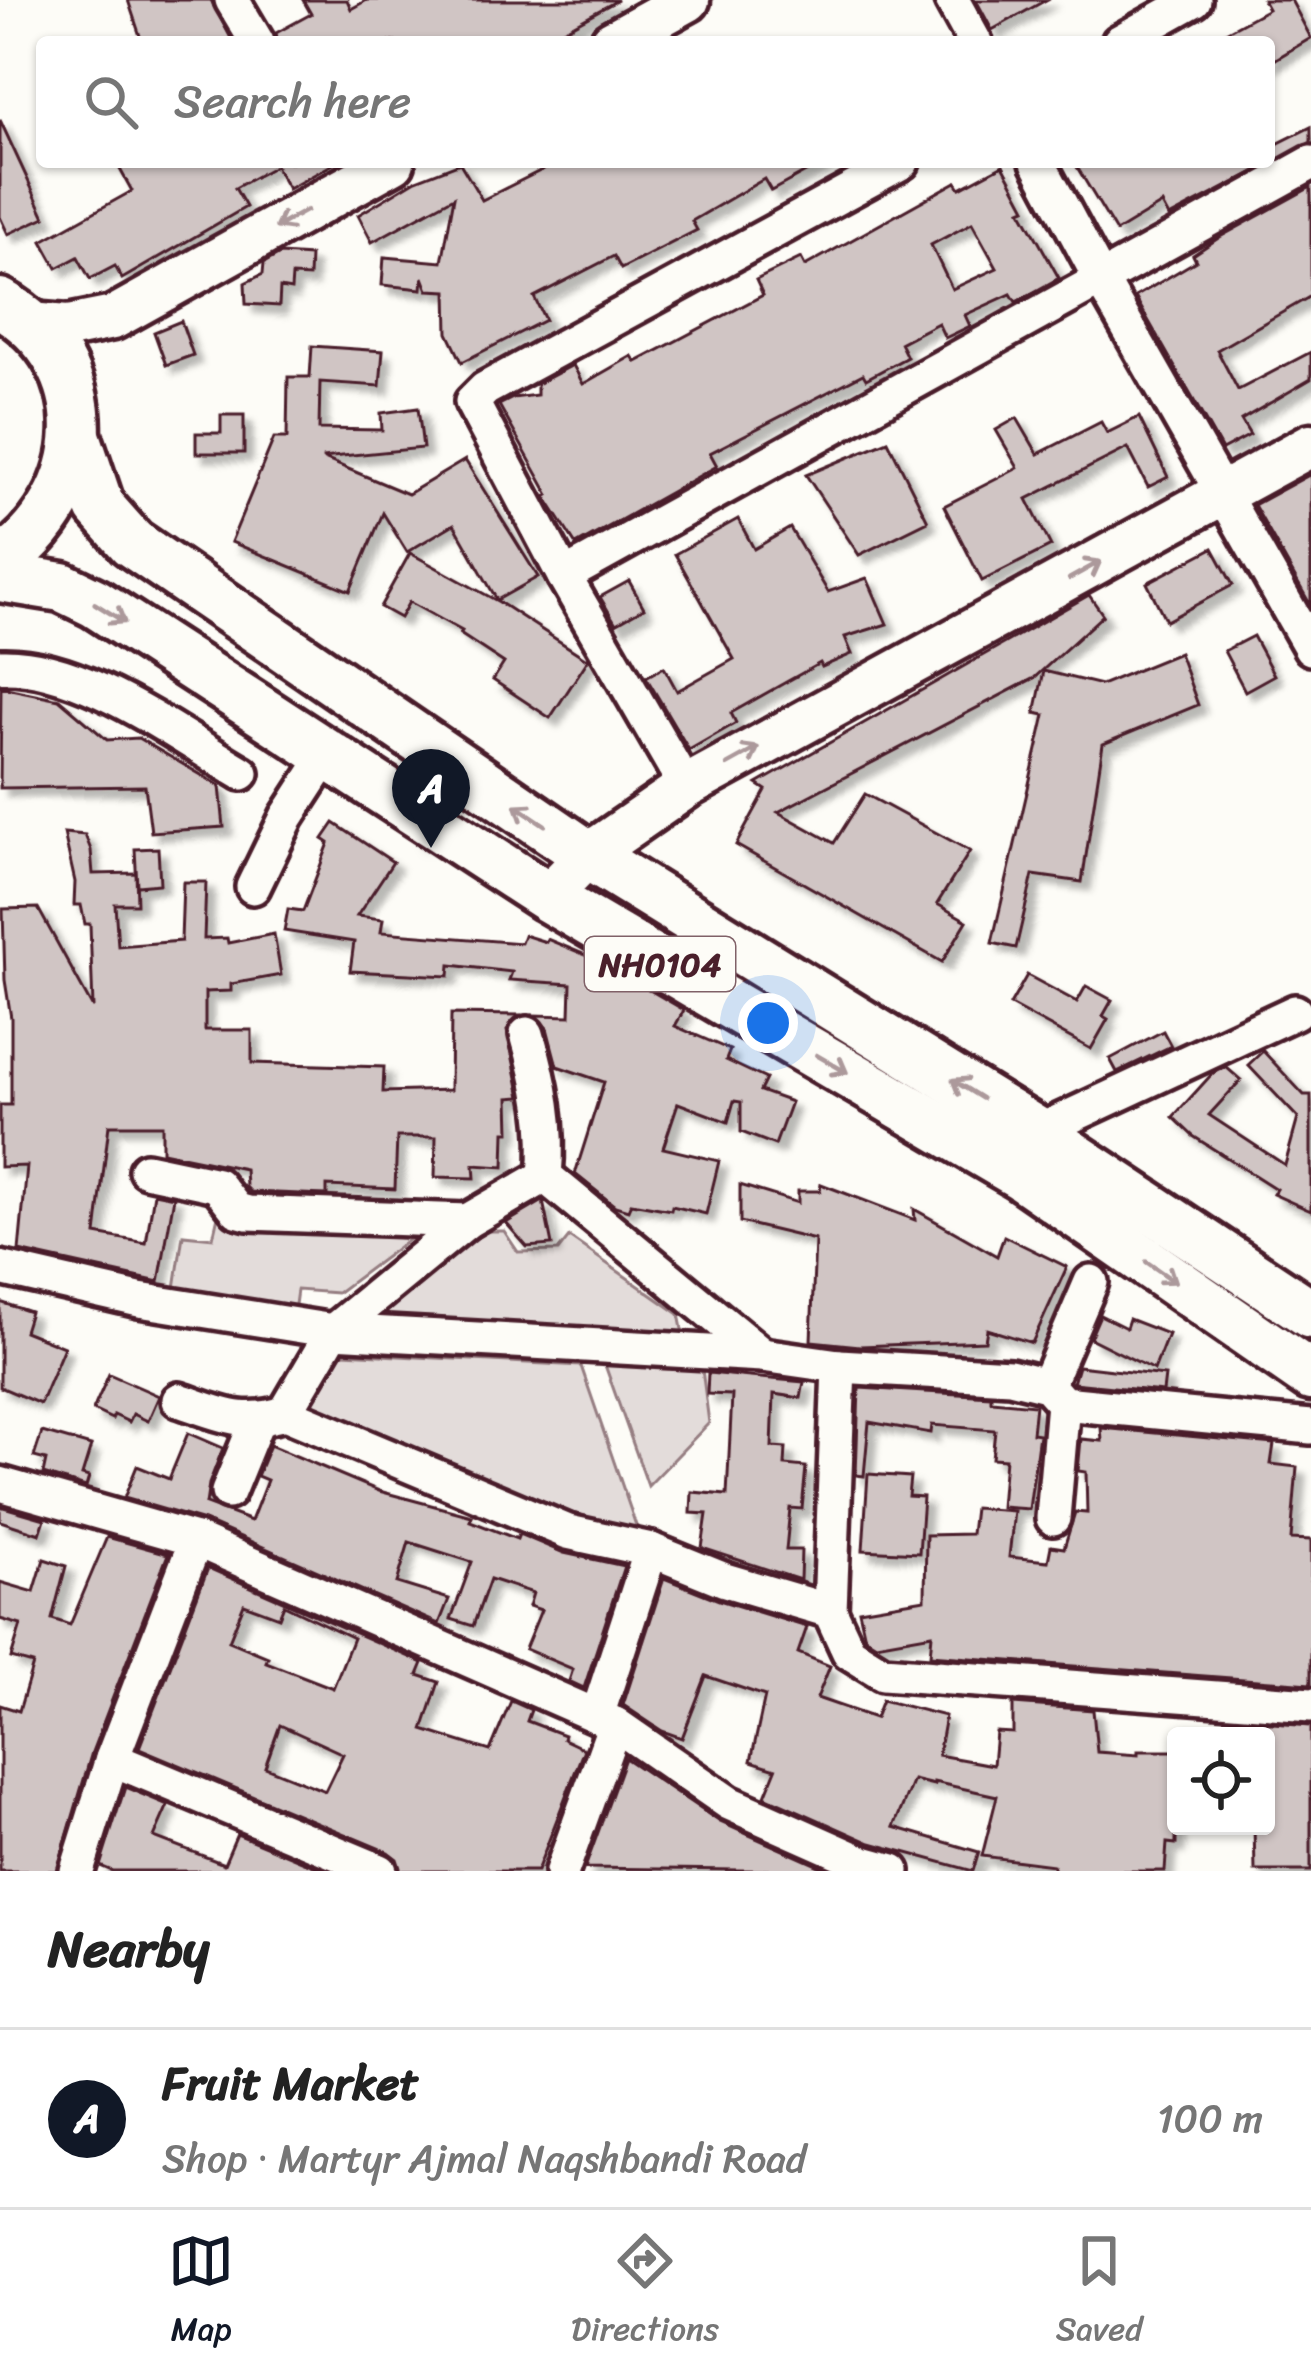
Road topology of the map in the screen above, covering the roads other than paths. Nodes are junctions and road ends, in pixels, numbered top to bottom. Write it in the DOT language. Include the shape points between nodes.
graph roads {
  1 [pos="232,0"];
  2 [pos="688,0"];
  3 [pos="952,0"];
  4 [pos="1194,0"];
  5 [pos="253,36"];
  6 [pos="623,36"];
  7 [pos="972,36"];
  8 [pos="1130,36"];
  9 [pos="1311,163"];
  10 [pos="367,168"];
  11 [pos="891,168"];
  12 [pos="1041,168"];
  13 [pos="337,175"];
  14 [pos="1101,280"];
  15 [pos="14,314"];
  16 [pos="76,436"];
  17 [pos="1311,445"];
  18 [pos="1223,494"];
  19 [pos="0,563"];
  20 [pos="565,577"];
  21 [pos="0,578"];
  22 [pos="1311,649"];
  23 [pos="0,666"];
  24 [pos="329,752"];
  25 [pos="242,773"];
  26 [pos="686,787"];
  27 [pos="587,855"];
  28 [pos="253,887"];
  29 [pos="547,897"];
  30 [pos="1295,1012"];
  31 [pos="527,1034"];
  32 [pos="1037,1132"];
  33 [pos="146,1170"];
  34 [pos="545,1176"];
  35 [pos="467,1221"];
  36 [pos="0,1268"];
  37 [pos="1090,1282"];
  38 [pos="1311,1314"];
  39 [pos="333,1331"];
  40 [pos="763,1355"];
  41 [pos="839,1366"];
  42 [pos="1311,1376"];
  43 [pos="1055,1394"];
  44 [pos="179,1400"];
  45 [pos="271,1417"];
  46 [pos="1311,1427"];
  47 [pos="0,1484"];
  48 [pos="228,1492"];
  49 [pos="1053,1518"];
  50 [pos="196,1540"];
  51 [pos="651,1550"];
  52 [pos="830,1611"];
  53 [pos="1311,1705"];
  54 [pos="606,1720"];
  55 [pos="112,1759"];
  56 [pos="80,1870"];
  57 [pos="380,1871"];
  58 [pos="562,1871"];
  59 [pos="893,1871"];
  1 -- 5 [label="street"];
  2 -- 6 [label="main road"];
  3 -- 7 [label="street"];
  4 -- 8 [label="street"];
  9 -- 14 [label="street"];
  10 -- 13 [label="main road"];
  11 -- 20 [label="street" via="472,402"];
  12 -- 14 [label="street"];
  13 -- 15 [label="main road, one-way" via="113,317 68,327"];
  14 -- 18 [label="street"];
  14 -- 20 [label="street"];
  15 -- 16 [label="highway, NH0104" via="64,375"];
  16 -- 19 [label="highway, NH0104" via="62,496 46,523"];
  27 -- 16 [label="highway, NH0104, one-way" via="131,543 100,507"];
  17 -- 18 [label="main road"];
  18 -- 22 [label="street"];
  26 -- 18 [label="main road, one-way"];
  20 -- 26 [label="street"];
  21 -- 24 [label="highway, NH0104, one-way" via="62,587 95,604"];
  23 -- 25 [label="street" via="94,688"];
  24 -- 28 [label="street"];
  24 -- 29 [label="highway, NH0104"];
  26 -- 27 [label="main road"];
  27 -- 29 [label="main road"];
  32 -- 27 [label="highway, NH0104, one-way"];
  29 -- 42 [label="highway, NH0104, one-way" via="1021,1175"];
  30 -- 32 [label="street"];
  31 -- 34 [label="street" via="544,1103"];
  32 -- 38 [label="highway, NH0104"];
  33 -- 35 [label="street" via="217,1185 248,1213"];
  34 -- 35 [label="street"];
  34 -- 40 [label="street"];
  35 -- 39 [label="street"];
  36 -- 39 [label="street"];
  37 -- 43 [label="street"];
  39 -- 40 [label="street"];
  39 -- 45 [label="street"];
  40 -- 41 [label="street"];
  41 -- 43 [label="street" via="1010,1376"];
  41 -- 52 [label="street"];
  43 -- 46 [label="street"];
  43 -- 49 [label="street"];
  44 -- 45 [label="street" via="229,1417"];
  45 -- 48 [label="street"];
  45 -- 51 [label="street" via="568,1532"];
  47 -- 50 [label="street"];
  50 -- 54 [label="street"];
  50 -- 55 [label="street"];
  51 -- 52 [label="street"];
  51 -- 54 [label="street"];
  52 -- 53 [label="street" via="849,1652 883,1673"];
  54 -- 58 [label="street"];
  54 -- 59 [label="street" via="729,1802"];
  55 -- 56 [label="street"];
  55 -- 57 [label="street"];
}
